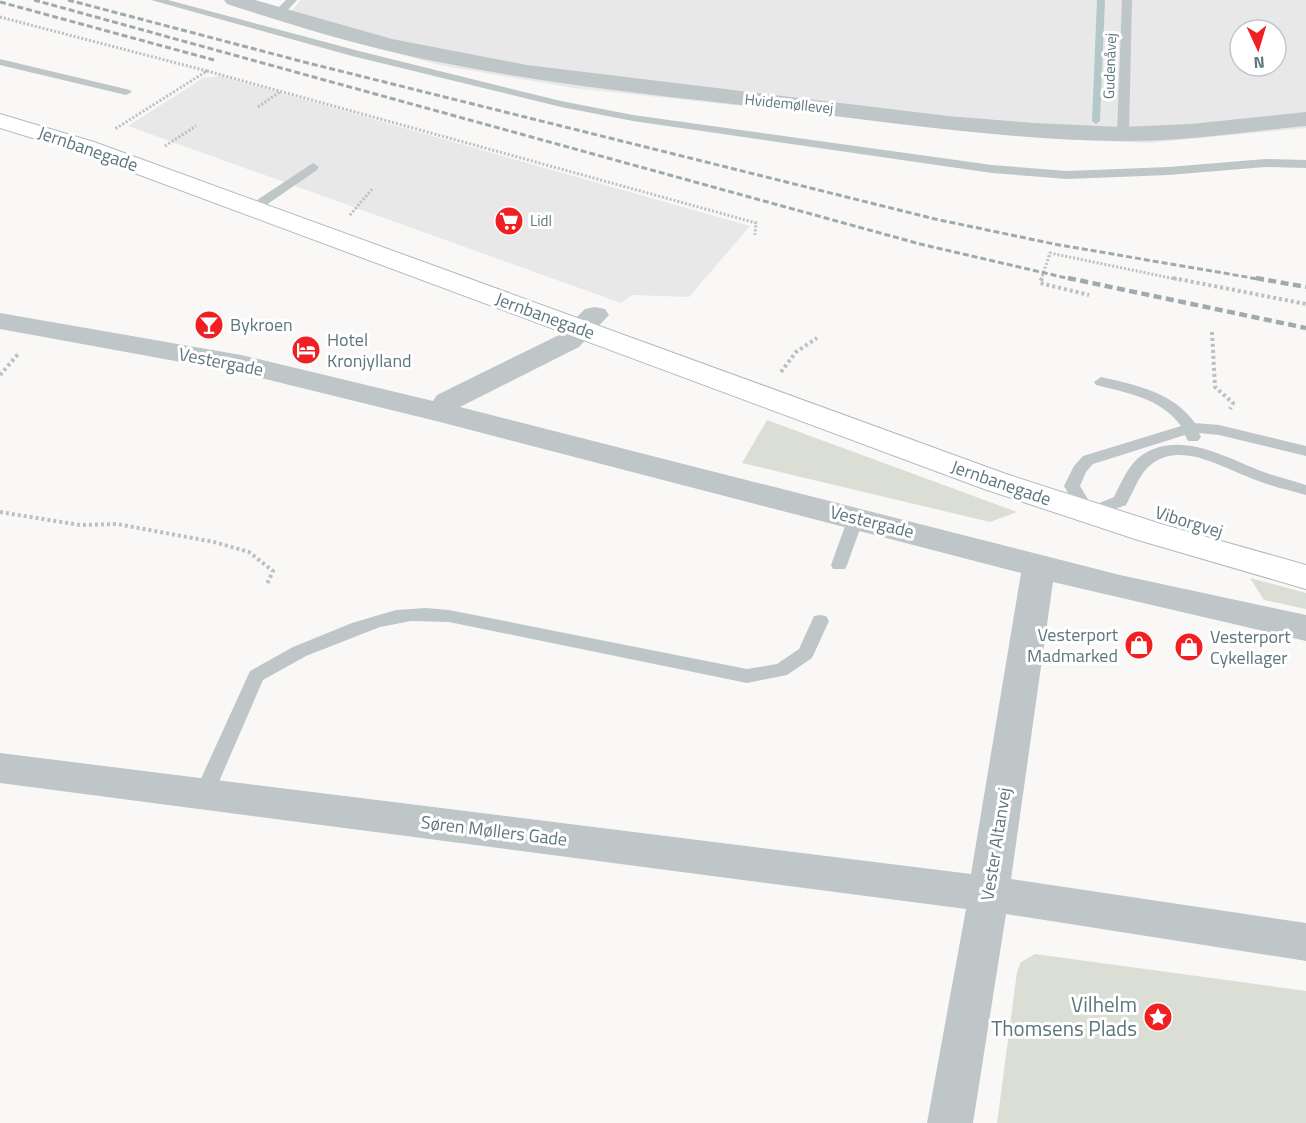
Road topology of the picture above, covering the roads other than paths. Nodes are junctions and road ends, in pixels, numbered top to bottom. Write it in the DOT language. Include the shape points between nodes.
graph roads {
  1 [pos="156,0"];
  2 [pos="234,0"];
  3 [pos="1127,0"];
  4 [pos="285,7"];
  5 [pos="0,62"];
  6 [pos="126,92"];
  7 [pos="0,108"];
  8 [pos="1306,119"];
  9 [pos="0,122"];
  10 [pos="1123,134"];
  11 [pos="1306,164"];
  12 [pos="313,167"];
  13 [pos="260,203"];
  14 [pos="0,321"];
  15 [pos="588,322"];
  16 [pos="1101,382"];
  17 [pos="440,412"];
  18 [pos="1191,428"];
  19 [pos="1196,450"];
  20 [pos="1306,452"];
  21 [pos="1306,490"];
  22 [pos="1080,500"];
  23 [pos="1120,501"];
  24 [pos="856,518"];
  25 [pos="1306,556"];
  26 [pos="839,565"];
  27 [pos="1039,565"];
  28 [pos="1306,577"];
  29 [pos="820,621"];
  30 [pos="1306,628"];
  31 [pos="0,768"];
  32 [pos="204,794"];
  33 [pos="989,894"];
  34 [pos="1306,942"];
  35 [pos="950,1123"];
  1 -- 11 [label="lane" via="356,54 633,118 992,169 1067,175"];
  2 -- 4 [label="street, Hvidemøllevej"];
  3 -- 10 [label="lane, Gudenåvej"];
  4 -- 10 [label="street, Hvidemøllevej" via="443,56 613,84 1048,132"];
  5 -- 6 [label="lane"];
  7 -- 13 [label="main road, Jernbanegade" via="152,155"];
  8 -- 10 [label="street, Hvidemøllevej"];
  9 -- 13 [label="main road, Jernbanegade"];
  12 -- 13 [label="lane"];
  13 -- 15 [label="main road, Jernbanegade"];
  13 -- 15 [label="main road, Jernbanegade" via="340,223"];
  14 -- 17 [label="street, Vestergade" via="241,364"];
  15 -- 17 [label="street" via="569,341 447,402"];
  15 -- 22 [label="main road, Jernbanegade" via="774,380"];
  15 -- 22 [label="main road, Jernbanegade" via="932,460"];
  16 -- 18 [label="lane" via="1160,399"];
  17 -- 24 [label="street, Vestergade"];
  18 -- 19 [label="lane"];
  18 -- 20 [label="lane" via="1219,430"];
  18 -- 22 [label="lane" via="1088,460 1079,470"];
  19 -- 21 [label="lane"];
  19 -- 23 [label="lane" via="1164,452 1149,458 1138,466"];
  22 -- 23 [label="main road, Viborgvej"];
  22 -- 28 [label="main road, Viborgvej" via="1204,549"];
  23 -- 25 [label="main road, Viborgvej"];
  24 -- 26 [label="lane"];
  24 -- 27 [label="street, Vestergade"];
  27 -- 30 [label="street, Vestergade"];
  27 -- 33 [label="street, Vester Altanvej"];
  29 -- 32 [label="lane" via="806,653 781,670 747,676 449,616 418,614 388,618 297,653 256,676"];
  31 -- 32 [label="street, Søren Møllers Gade"];
  32 -- 33 [label="street, Søren Møllers Gade"];
  33 -- 34 [label="street"];
  33 -- 35 [label="street, Vester Altanvej"];
}
